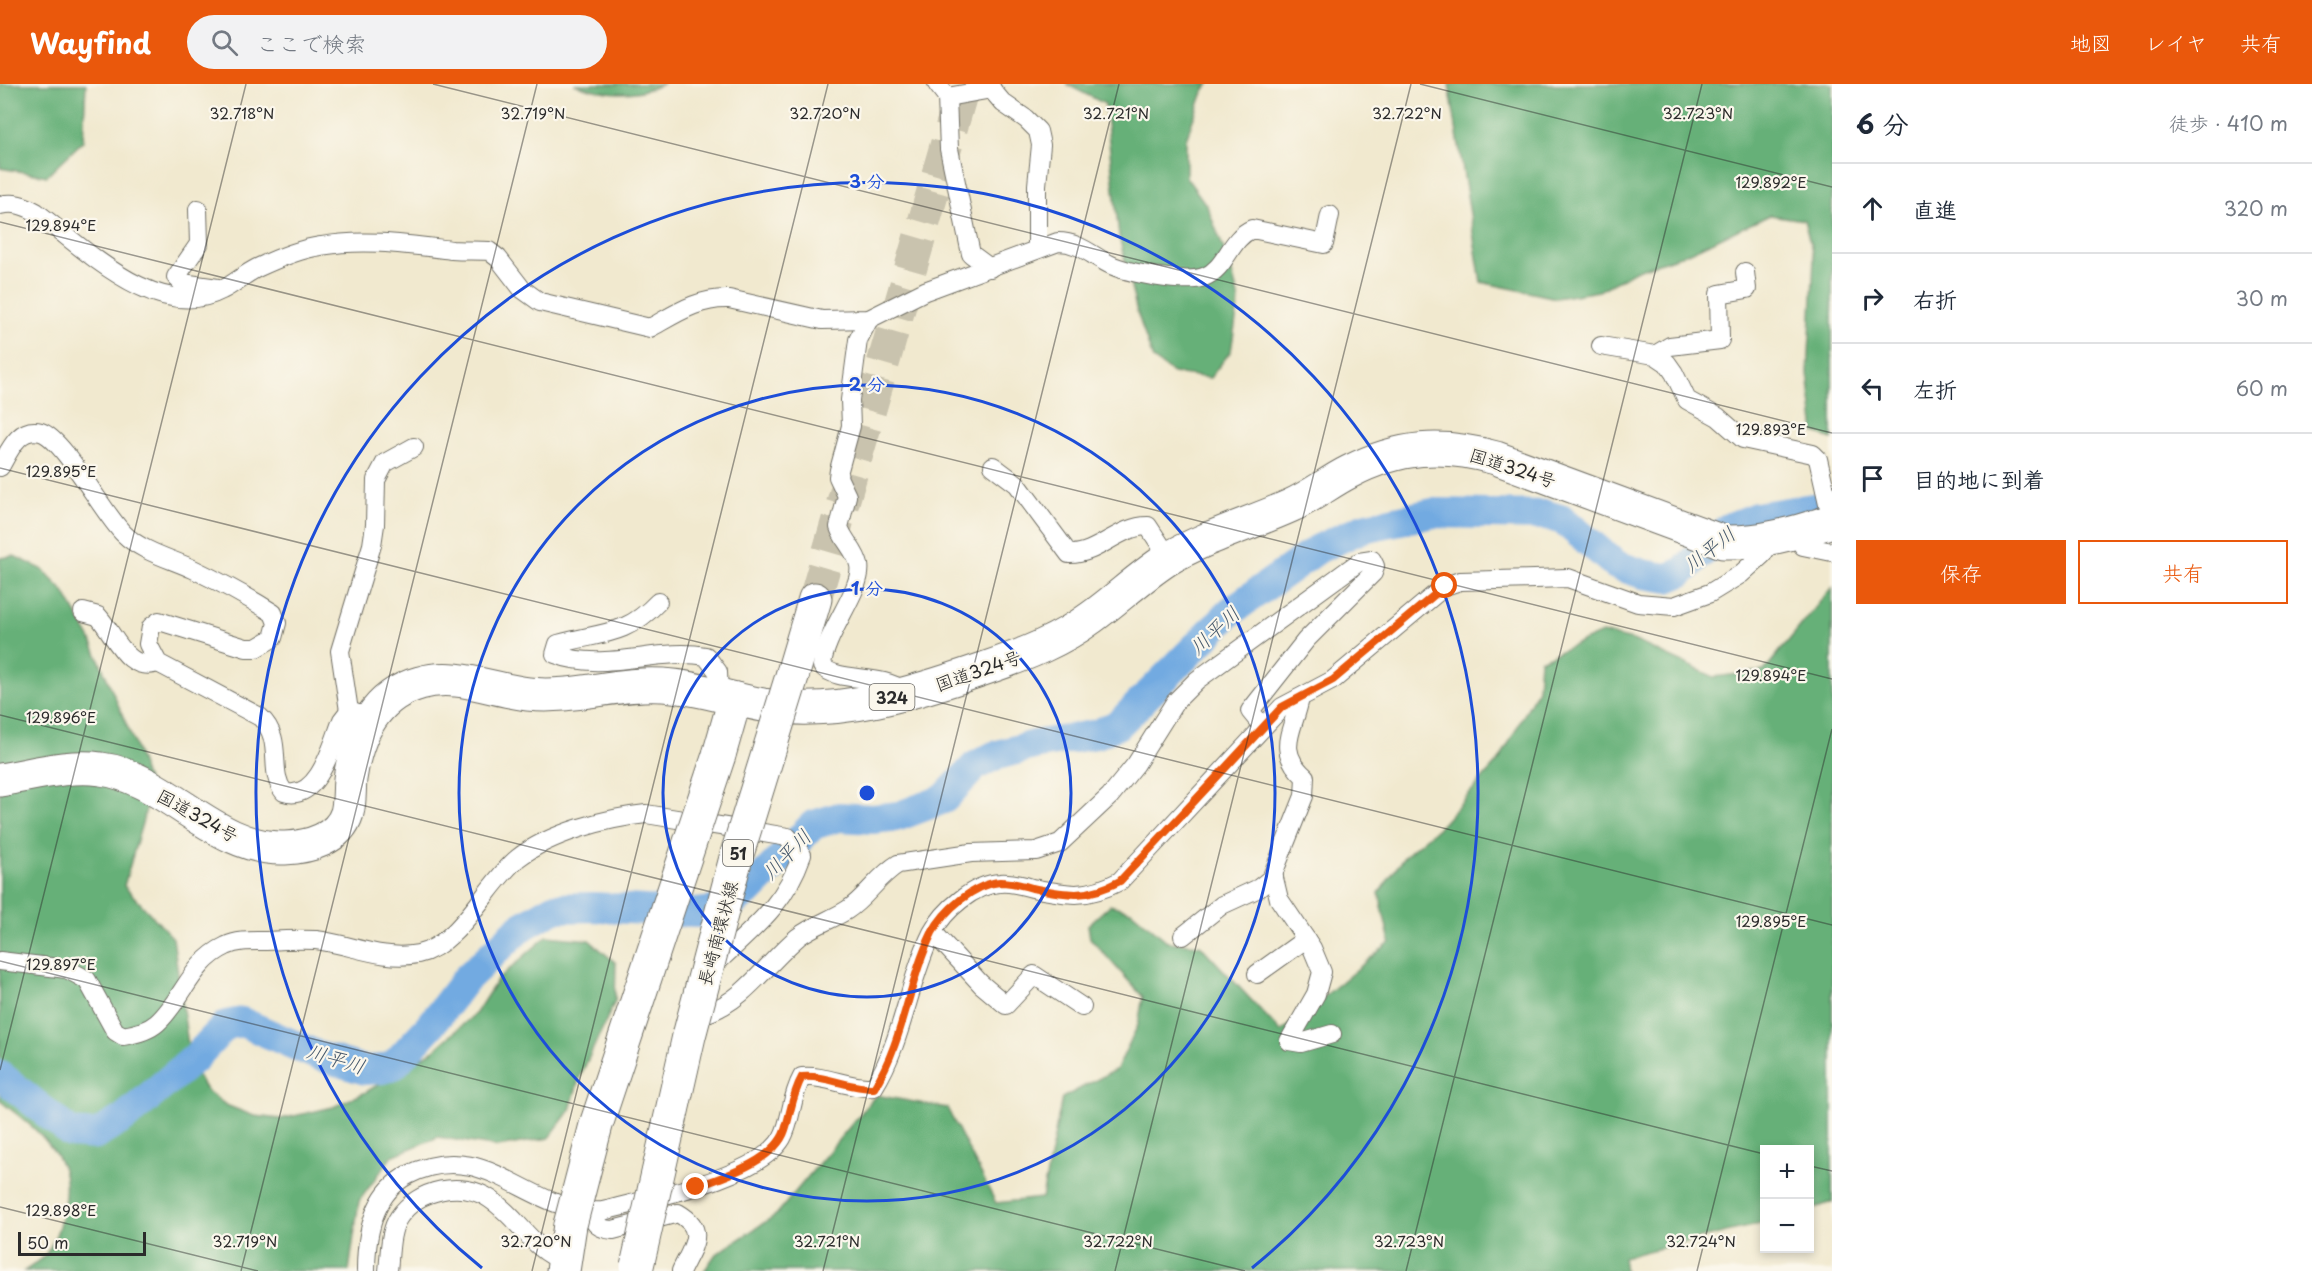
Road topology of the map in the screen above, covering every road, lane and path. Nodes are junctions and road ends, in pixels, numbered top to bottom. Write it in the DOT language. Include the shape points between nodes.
graph roads {
  1 [pos="990,87"];
  2 [pos="942,90"];
  3 [pos="0,205"];
  4 [pos="198,209"];
  5 [pos="1330,215"];
  6 [pos="1037,249"];
  7 [pos="990,268"];
  8 [pos="1745,272"];
  9 [pos="222,290"];
  10 [pos="869,319"];
  11 [pos="1601,346"];
  12 [pos="1655,355"];
  13 [pos="414,447"];
  14 [pos="993,466"];
  15 [pos="0,467"];
  16 [pos="1832,521"];
  17 [pos="1785,536"];
  18 [pos="1832,552"];
  19 [pos="1169,558"];
  20 [pos="815,599"];
  21 [pos="658,602"];
  22 [pos="82,612"];
  23 [pos="158,663"];
  24 [pos="908,693"];
  25 [pos="727,697"];
  26 [pos="1300,698"];
  27 [pos="359,715"];
  28 [pos="1263,727"];
  29 [pos="0,780"];
  30 [pos="1274,876"];
  31 [pos="933,932"];
  32 [pos="1183,936"];
  33 [pos="1306,939"];
  34 [pos="0,961"];
  35 [pos="1257,974"];
  36 [pos="1082,1007"];
  37 [pos="1332,1034"];
  38 [pos="579,1219"];
  39 [pos="563,1266"];
  40 [pos="652,1269"];
  41 [pos="366,1271"];
  42 [pos="388,1271"];
  1 -- 2 [label="street"];
  1 -- 6 [label="street" via="1003,103 1038,131 1041,145"];
  2 -- 7 [label="street" via="971,254"];
  3 -- 9 [label="street" via="24,205 120,276 149,291 189,299"];
  4 -- 9 [label="street" via="199,244 176,277 182,283"];
  5 -- 6 [label="street" via="1324,244 1252,230 1238,237 1219,268 1197,279 1121,269 1074,243 1058,242"];
  6 -- 7 [label="street"];
  7 -- 10 [label="street" via="925,291"];
  8 -- 12 [label="street" via="1747,289 1719,294 1720,340 1670,346"];
  9 -- 10 [label="street" via="256,268 321,246 390,243 489,251 534,298 642,327 650,328 686,306 716,298 822,321"];
  10 -- 24 [label="street" via="858,340 850,399 851,426 838,477 847,496 839,527 860,566 822,657 822,666 831,675 893,682"];
  11 -- 12 [label="street"];
  12 -- 16 [label="street" via="1667,363 1687,400 1718,417 1743,439 1813,454 1818,459"];
  13 -- 27 [label="street" via="386,463 376,480 372,545 340,651"];
  14 -- 19 [label="street" via="1017,484 1069,554 1084,552 1125,530 1148,526"];
  15 -- 23 [label="street" via="15,440 26,432 48,436 79,471 123,534 255,602 276,617 273,638 256,648 159,621 151,627 147,645"];
  16 -- 17 [label="highway, 国道324号 / 324"];
  17 -- 18 [label="street" via="1803,546"];
  17 -- 19 [label="highway, 国道324号 / 324" via="1750,543 1723,542 1496,458 1470,451 1423,448 1352,471 1296,503"];
  17 -- 26 [label="street" via="1742,574 1710,593 1674,606 1638,603 1568,578 1460,581 1445,586 1333,680"];
  19 -- 24 [label="highway, 国道324号 / 324" via="1090,620 1047,646"];
  20 -- 40 [label="highway, 長崎南環状線 / 51, bridge" via="738,854 689,1036"];
  21 -- 25 [label="street" via="642,619 600,636 558,644 555,654 569,659 706,656 718,672"];
  22 -- 23 [label="street" via="98,616 129,659 138,664"];
  23 -- 27 [label="street" via="261,717 269,725 277,750 277,784 290,794 314,784 342,720"];
  24 -- 25 [label="highway, 国道324号 / 324" via="877,702 819,709"];
  25 -- 27 [label="highway, 国道324号 / 324" via="658,685 531,694 447,678 418,683"];
  25 -- 38 [label="highway, bridge" via="719,755 596,1125"];
  26 -- 28 [label="street" via="1282,707"];
  26 -- 30 [label="street" via="1287,742 1293,766 1305,777 1304,796"];
  27 -- 29 [label="highway, 国道324号 / 324" via="346,813 341,824 323,840 304,847 280,849 252,844 135,780 101,769 68,769"];
  28 -- 31 [label="street" via="1120,881 1080,896 1000,882 980,887 959,902"];
  28 -- 34 [label="street" via="1250,711 1306,640 1373,573 1372,560 1359,562 1197,680 1175,702 1136,764 1110,796 1060,843 1036,851 971,853 898,864 848,909 800,935 738,997 707,1013 693,1001 698,981 774,909 793,881 802,855 788,837 646,814 580,828 519,857 455,929 419,954 366,952 316,940 243,941 225,946 201,964 157,1023 138,1033 123,1036 115,1031 87,980 67,969"];
  30 -- 32 [label="street" via="1259,888 1222,905"];
  30 -- 33 [label="street" via="1279,899"];
  31 -- 36 [label="street" via="1006,1005 1034,975"];
  31 -- 38 [label="street" via="874,1088 802,1077 781,1140 749,1165 696,1187"];
  33 -- 35 [label="street"];
  33 -- 37 [label="street" via="1319,962 1321,979 1289,1041 1301,1043"];
  38 -- 39 [label="highway"];
  38 -- 40 [label="street" via="603,1230 613,1230 678,1213 688,1219 695,1229 696,1241"];
  38 -- 41 [label="street" via="551,1200 485,1169 465,1163 430,1166 401,1179 375,1209"];
  39 -- 42 [label="street" via="488,1197 464,1190 423,1195 399,1217 390,1244"];
}
